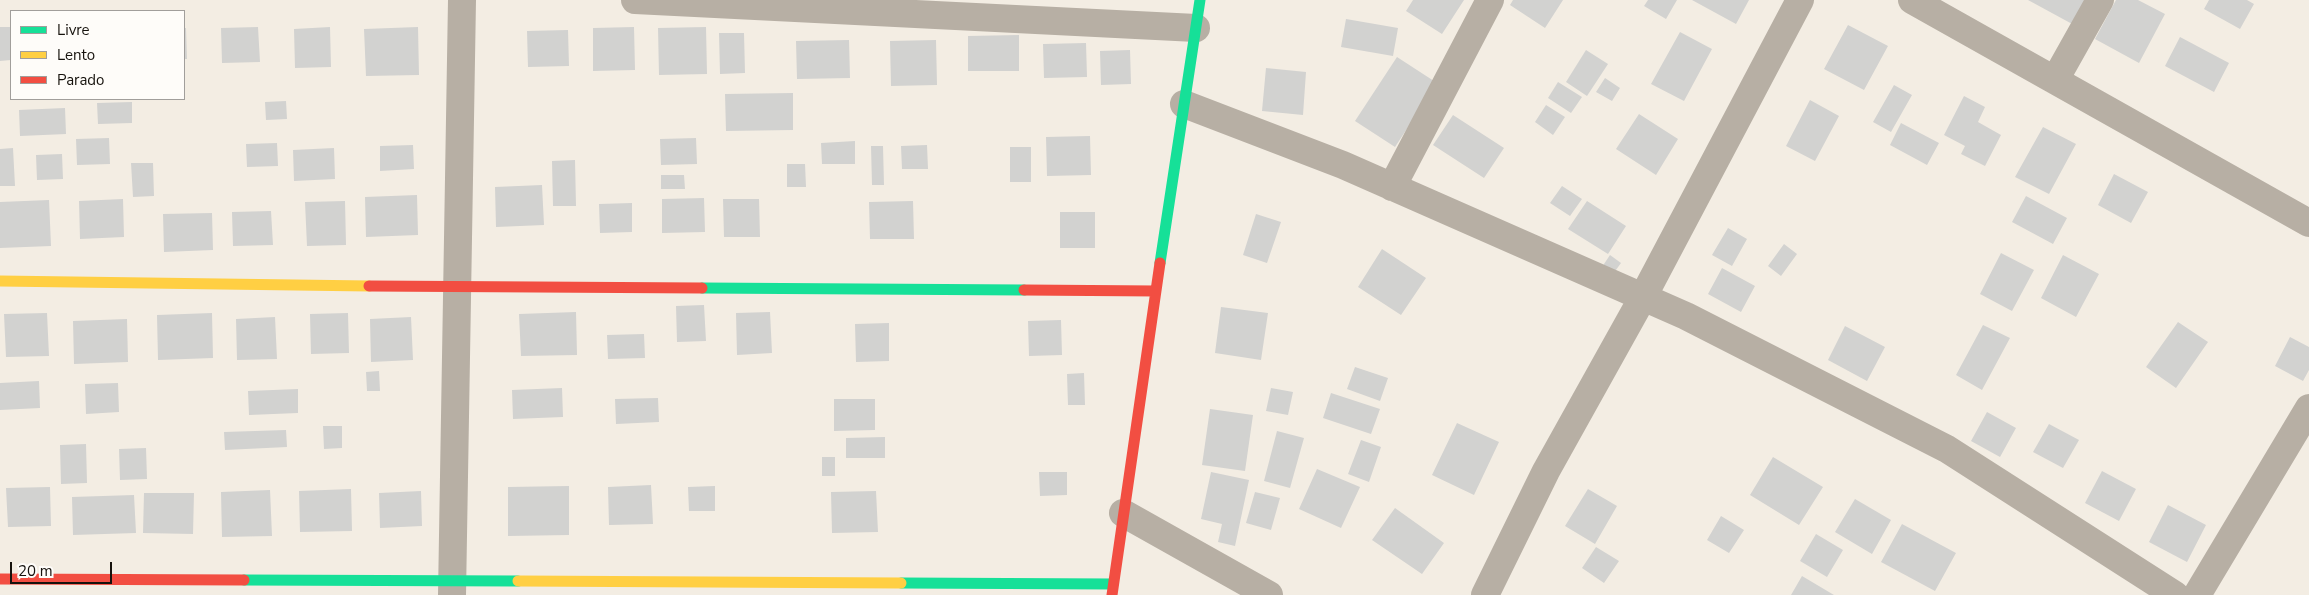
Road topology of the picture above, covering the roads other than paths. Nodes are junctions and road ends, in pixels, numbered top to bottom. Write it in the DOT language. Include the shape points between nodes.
graph roads {
  1 [pos="462,0"];
  2 [pos="635,0"];
  3 [pos="1200,0"];
  4 [pos="1490,0"];
  5 [pos="1800,0"];
  6 [pos="1912,0"];
  7 [pos="2100,0"];
  8 [pos="1196,28"];
  9 [pos="2055,80"];
  10 [pos="1184,104"];
  11 [pos="1392,187"];
  12 [pos="2309,223"];
  13 [pos="0,281"];
  14 [pos="458,287"];
  15 [pos="1156,291"];
  16 [pos="1643,297"];
  17 [pos="2309,408"];
  18 [pos="1123,513"];
  19 [pos="0,580"];
  20 [pos="452,587"];
  21 [pos="1112,590"];
  22 [pos="1269,595"];
  23 [pos="1485,595"];
  24 [pos="2176,595"];
  25 [pos="2198,595"];
  1 -- 14 [label="street"];
  2 -- 8 [label="street"];
  3 -- 8 [label="street"];
  4 -- 11 [label="street"];
  5 -- 16 [label="street"];
  6 -- 9 [label="street"];
  7 -- 9 [label="street"];
  8 -- 10 [label="street"];
  9 -- 12 [label="street"];
  10 -- 11 [label="street"];
  10 -- 15 [label="street"];
  11 -- 16 [label="street"];
  13 -- 14 [label="street"];
  14 -- 15 [label="street"];
  14 -- 20 [label="street"];
  15 -- 18 [label="street"];
  16 -- 23 [label="street" via="1546,471"];
  16 -- 24 [label="street" via="1947,449"];
  17 -- 25 [label="street"];
  18 -- 21 [label="street"];
  18 -- 22 [label="street"];
  19 -- 20 [label="street"];
  20 -- 21 [label="street"];
}
